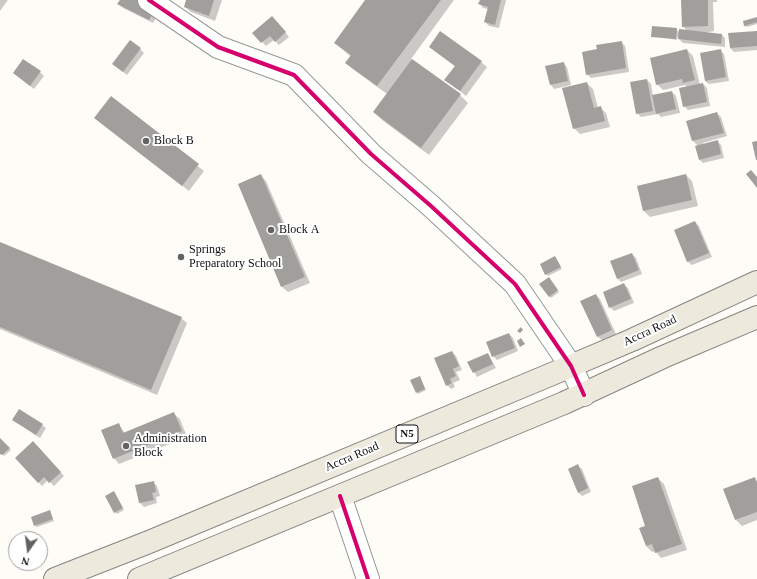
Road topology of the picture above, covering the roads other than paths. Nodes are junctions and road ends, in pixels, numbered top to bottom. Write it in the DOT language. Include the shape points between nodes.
graph roads {
  1 [pos="149,0"];
  2 [pos="757,282"];
  3 [pos="757,317"];
  4 [pos="571,366"];
  5 [pos="584,395"];
  6 [pos="340,496"];
  7 [pos="55,579"];
  8 [pos="139,579"];
  9 [pos="368,579"];
  1 -- 4 [label="street" via="218,46 294,75 371,154 515,284"];
  2 -- 4 [label="main road, Accra Road / N5"];
  3 -- 5 [label="main road" via="663,357"];
  4 -- 5 [label="street"];
  4 -- 7 [label="main road, Accra Road / N5"];
  5 -- 6 [label="main road"];
  6 -- 8 [label="main road"];
  6 -- 9 [label="street"];
}
